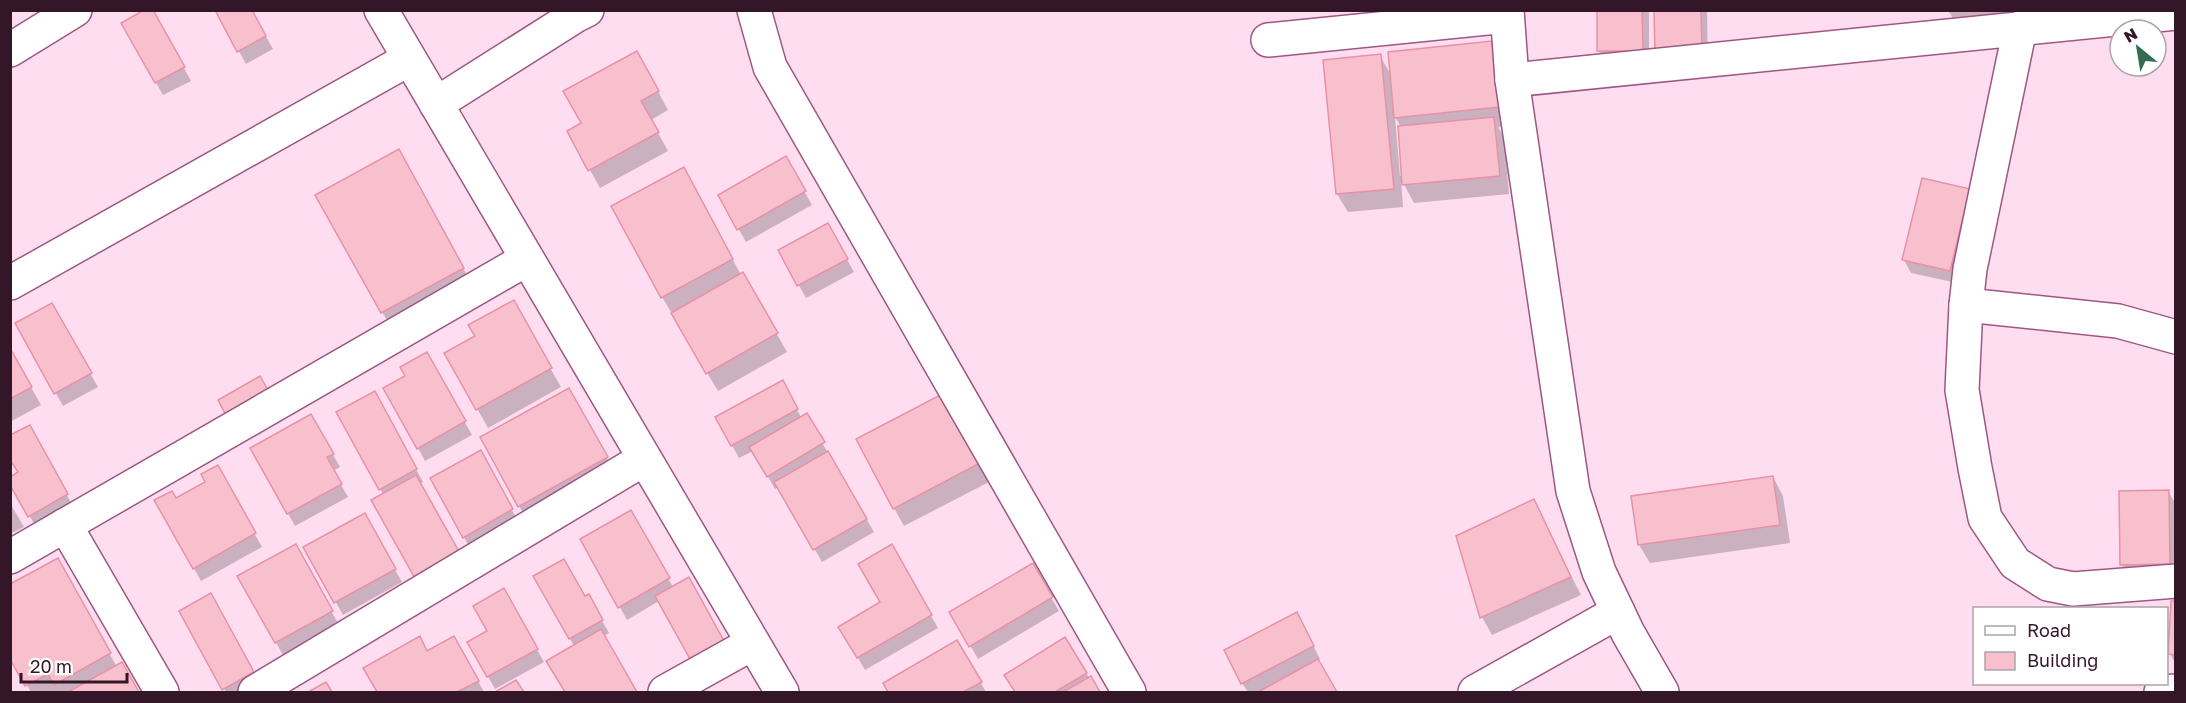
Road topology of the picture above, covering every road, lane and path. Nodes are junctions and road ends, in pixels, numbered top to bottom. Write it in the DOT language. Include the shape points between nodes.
graph roads {
  1 [pos="75,10"];
  2 [pos="381,10"];
  3 [pos="587,10"];
  4 [pos="754,10"];
  5 [pos="2175,12"];
  6 [pos="1507,13"];
  7 [pos="2020,28"];
  8 [pos="1268,40"];
  9 [pos="10,50"];
  10 [pos="409,59"];
  11 [pos="1512,80"];
  12 [pos="436,104"];
  13 [pos="527,259"];
  14 [pos="10,283"];
  15 [pos="1966,305"];
  16 [pos="2175,337"];
  17 [pos="644,459"];
  18 [pos="65,525"];
  19 [pos="10,557"];
  20 [pos="2175,581"];
  21 [pos="1618,612"];
  22 [pos="753,643"];
  23 [pos="2175,691"];
  24 [pos="162,693"];
  25 [pos="255,693"];
  26 [pos="665,693"];
  27 [pos="782,693"];
  28 [pos="1129,693"];
  29 [pos="1475,693"];
  30 [pos="1662,693"];
  31 [pos="2161,693"];
  1 -- 9 [label="street"];
  2 -- 10 [label="street"];
  3 -- 12 [label="street"];
  4 -- 28 [label="street" via="770,68"];
  5 -- 7 [label="street"];
  6 -- 8 [label="street"];
  6 -- 11 [label="street"];
  7 -- 11 [label="street"];
  7 -- 15 [label="street"];
  10 -- 12 [label="street"];
  10 -- 14 [label="street"];
  11 -- 21 [label="street" via="1574,491 1599,572"];
  12 -- 13 [label="street"];
  13 -- 17 [label="street"];
  13 -- 18 [label="street"];
  15 -- 16 [label="street" via="2118,321"];
  15 -- 20 [label="street" via="1962,390 1975,468 1985,518 2015,562 2048,584 2073,589"];
  17 -- 22 [label="street"];
  17 -- 25 [label="street"];
  18 -- 19 [label="street"];
  18 -- 24 [label="street"];
  21 -- 29 [label="street"];
  21 -- 30 [label="street"];
  22 -- 26 [label="street"];
  22 -- 27 [label="street"];
  23 -- 31 [label="street"];
}
